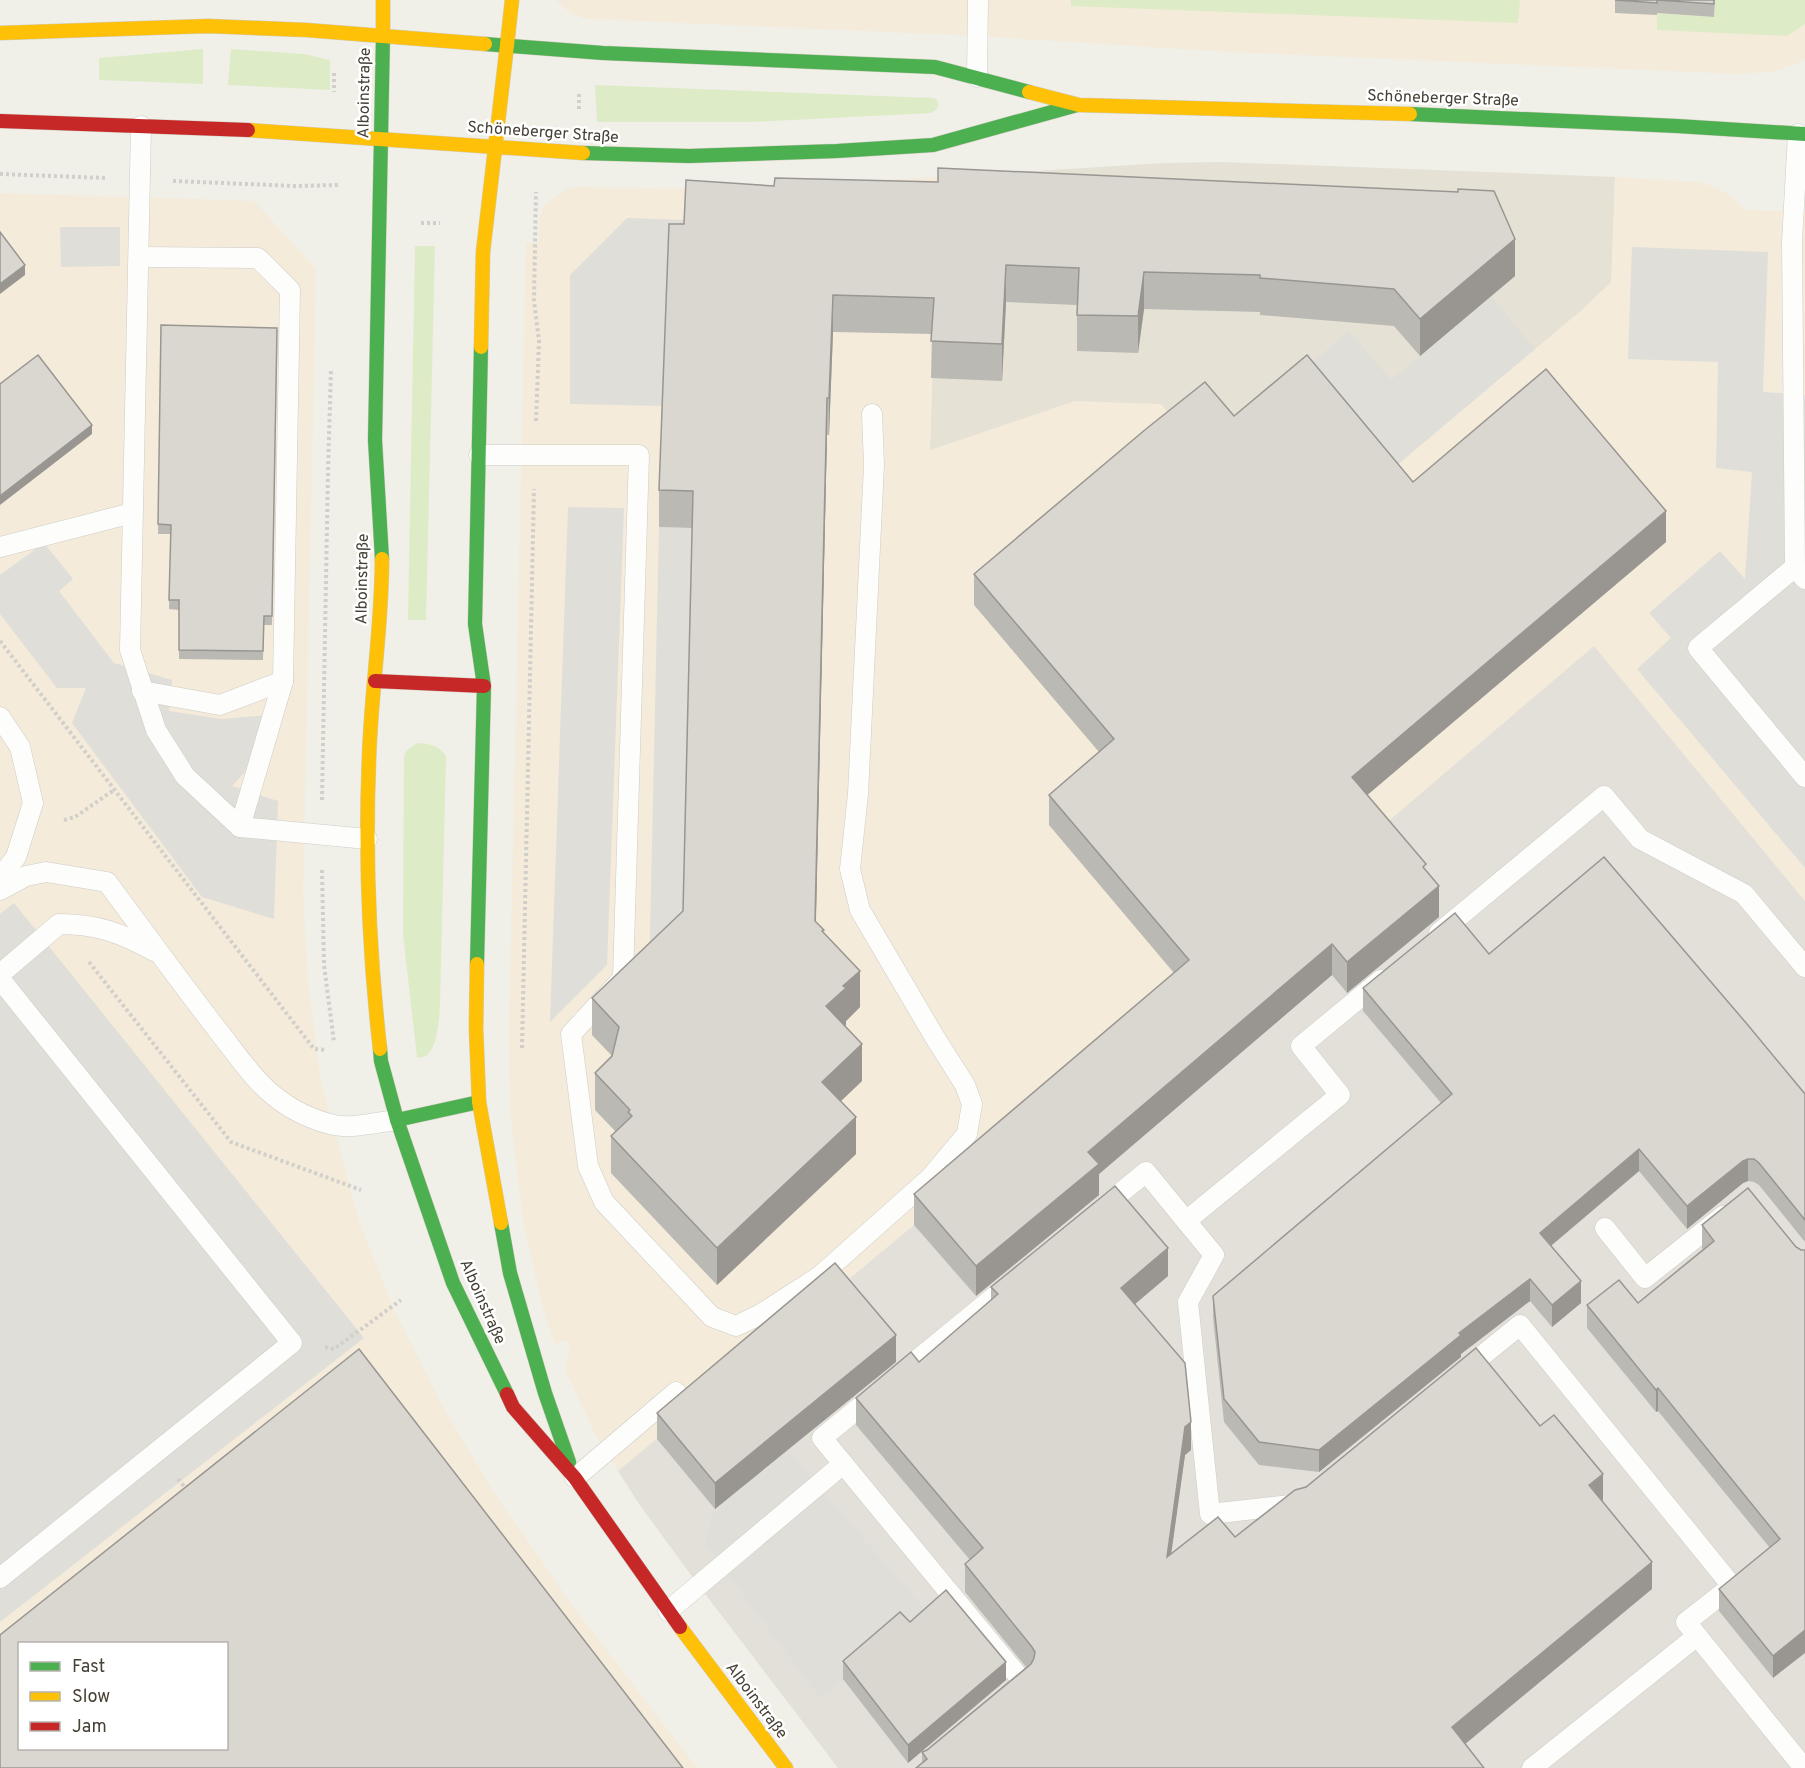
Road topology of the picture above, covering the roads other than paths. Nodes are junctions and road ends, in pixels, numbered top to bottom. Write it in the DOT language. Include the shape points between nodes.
graph roads {
  1 [pos="383,0"];
  2 [pos="512,0"];
  3 [pos="978,0"];
  4 [pos="0,33"];
  5 [pos="383,36"];
  6 [pos="507,45"];
  7 [pos="977,77"];
  8 [pos="1078,105"];
  9 [pos="0,121"];
  10 [pos="141,126"];
  11 [pos="1801,134"];
  12 [pos="380,138"];
  13 [pos="495,146"];
  14 [pos="139,257"];
  15 [pos="872,414"];
  16 [pos="478,455"];
  17 [pos="132,513"];
  18 [pos="0,547"];
  19 [pos="1800,573"];
  20 [pos="284,681"];
  21 [pos="375,681"];
  22 [pos="484,686"];
  23 [pos="142,691"];
  24 [pos="0,717"];
  25 [pos="1805,777"];
  26 [pos="240,827"];
  27 [pos="367,838"];
  28 [pos="0,878"];
  29 [pos="0,890"];
  30 [pos="1420,948"];
  31 [pos="159,953"];
  32 [pos="1805,967"];
  33 [pos="1393,971"];
  34 [pos="0,974"];
  35 [pos="0,979"];
  36 [pos="479,1102"];
  37 [pos="397,1120"];
  38 [pos="1741,1201"];
  39 [pos="1090,1218"];
  40 [pos="1186,1221"];
  41 [pos="1605,1228"];
  42 [pos="1026,1271"];
  43 [pos="1446,1385"];
  44 [pos="676,1392"];
  45 [pos="843,1464"];
  46 [pos="575,1478"];
  47 [pos="1317,1490"];
  48 [pos="0,1578"];
  49 [pos="668,1611"];
  50 [pos="1697,1636"];
  51 [pos="996,1705"];
  52 [pos="786,1768"];
  53 [pos="1532,1768"];
  54 [pos="1804,1768"];
  1 -- 5 [label="main road, Alboinstraße"];
  2 -- 6 [label="main road, Alboinstraße"];
  3 -- 7 [label="lane"];
  4 -- 5 [label="main road, Schöneberger Straße" via="207,26"];
  5 -- 6 [label="main road, Schöneberger Straße"];
  5 -- 12 [label="main road, Alboinstraße"];
  6 -- 7 [label="main road, Schöneberger Straße" via="603,53 935,67"];
  6 -- 13 [label="main road, Alboinstraße"];
  7 -- 8 [label="main road, Schöneberger Straße"];
  8 -- 11 [label="main road, Schöneberger Straße" via="1459,116"];
  8 -- 13 [label="main road, Schöneberger Straße" via="933,146 689,156"];
  9 -- 10 [label="main road, Schöneberger Straße"];
  10 -- 12 [label="main road, Schöneberger Straße"];
  10 -- 14 [label="lane"];
  11 -- 19 [label="lane" via="1792,242"];
  12 -- 13 [label="main road, Schöneberger Straße"];
  12 -- 21 [label="main road, Alboinstraße" via="375,440 382,591"];
  13 -- 16 [label="main road, Alboinstraße" via="483,252"];
  14 -- 17 [label="lane"];
  14 -- 20 [label="lane" via="258,258 290,290"];
  15 -- 16 [label="lane" via="874,465 858,794 850,869 860,910 965,1084 972,1104 967,1134 930,1178 820,1276 736,1326 712,1317 604,1202 588,1166 571,1034 623,978 639,455"];
  16 -- 22 [label="main road, Alboinstraße" via="475,624"];
  17 -- 18 [label="lane"];
  17 -- 23 [label="lane" via="130,650"];
  19 -- 25 [label="lane" via="1698,648"];
  20 -- 23 [label="lane" via="220,705"];
  20 -- 26 [label="lane"];
  21 -- 22 [label="main road"];
  21 -- 27 [label="main road, Alboinstraße"];
  22 -- 36 [label="main road, Alboinstraße" via="476,1028"];
  23 -- 26 [label="lane" via="156,730 185,776"];
  24 -- 28 [label="lane" via="20,747 33,803 16,857"];
  26 -- 27 [label="lane"];
  27 -- 37 [label="main road, Alboinstraße" via="374,999 381,1061"];
  29 -- 31 [label="lane" via="26,876 46,872 107,882"];
  30 -- 32 [label="lane" via="1604,796 1640,839 1744,894"];
  31 -- 34 [label="lane" via="123,934 81,924 59,924"];
  31 -- 37 [label="lane" via="247,1068 289,1107 314,1119 343,1126"];
  33 -- 40 [label="lane" via="1301,1046 1340,1095"];
  35 -- 48 [label="lane" via="292,1343"];
  36 -- 37 [label="main road"];
  36 -- 46 [label="main road, Alboinstraße" via="510,1273"];
  37 -- 46 [label="main road, Alboinstraße" via="453,1283 513,1407"];
  38 -- 41 [label="lane" via="1645,1278"];
  39 -- 40 [label="lane" via="1146,1173"];
  40 -- 47 [label="lane" via="1214,1255 1188,1302 1210,1515 1298,1505"];
  42 -- 45 [label="lane" via="822,1438"];
  43 -- 50 [label="lane" via="1520,1325 1732,1586 1686,1623"];
  44 -- 46 [label="lane"];
  45 -- 49 [label="lane"];
  45 -- 51 [label="lane" via="1023,1682"];
  46 -- 49 [label="main road, Alboinstraße"];
  49 -- 52 [label="main road, Alboinstraße"];
  50 -- 53 [label="lane"];
  50 -- 54 [label="lane"];
}
